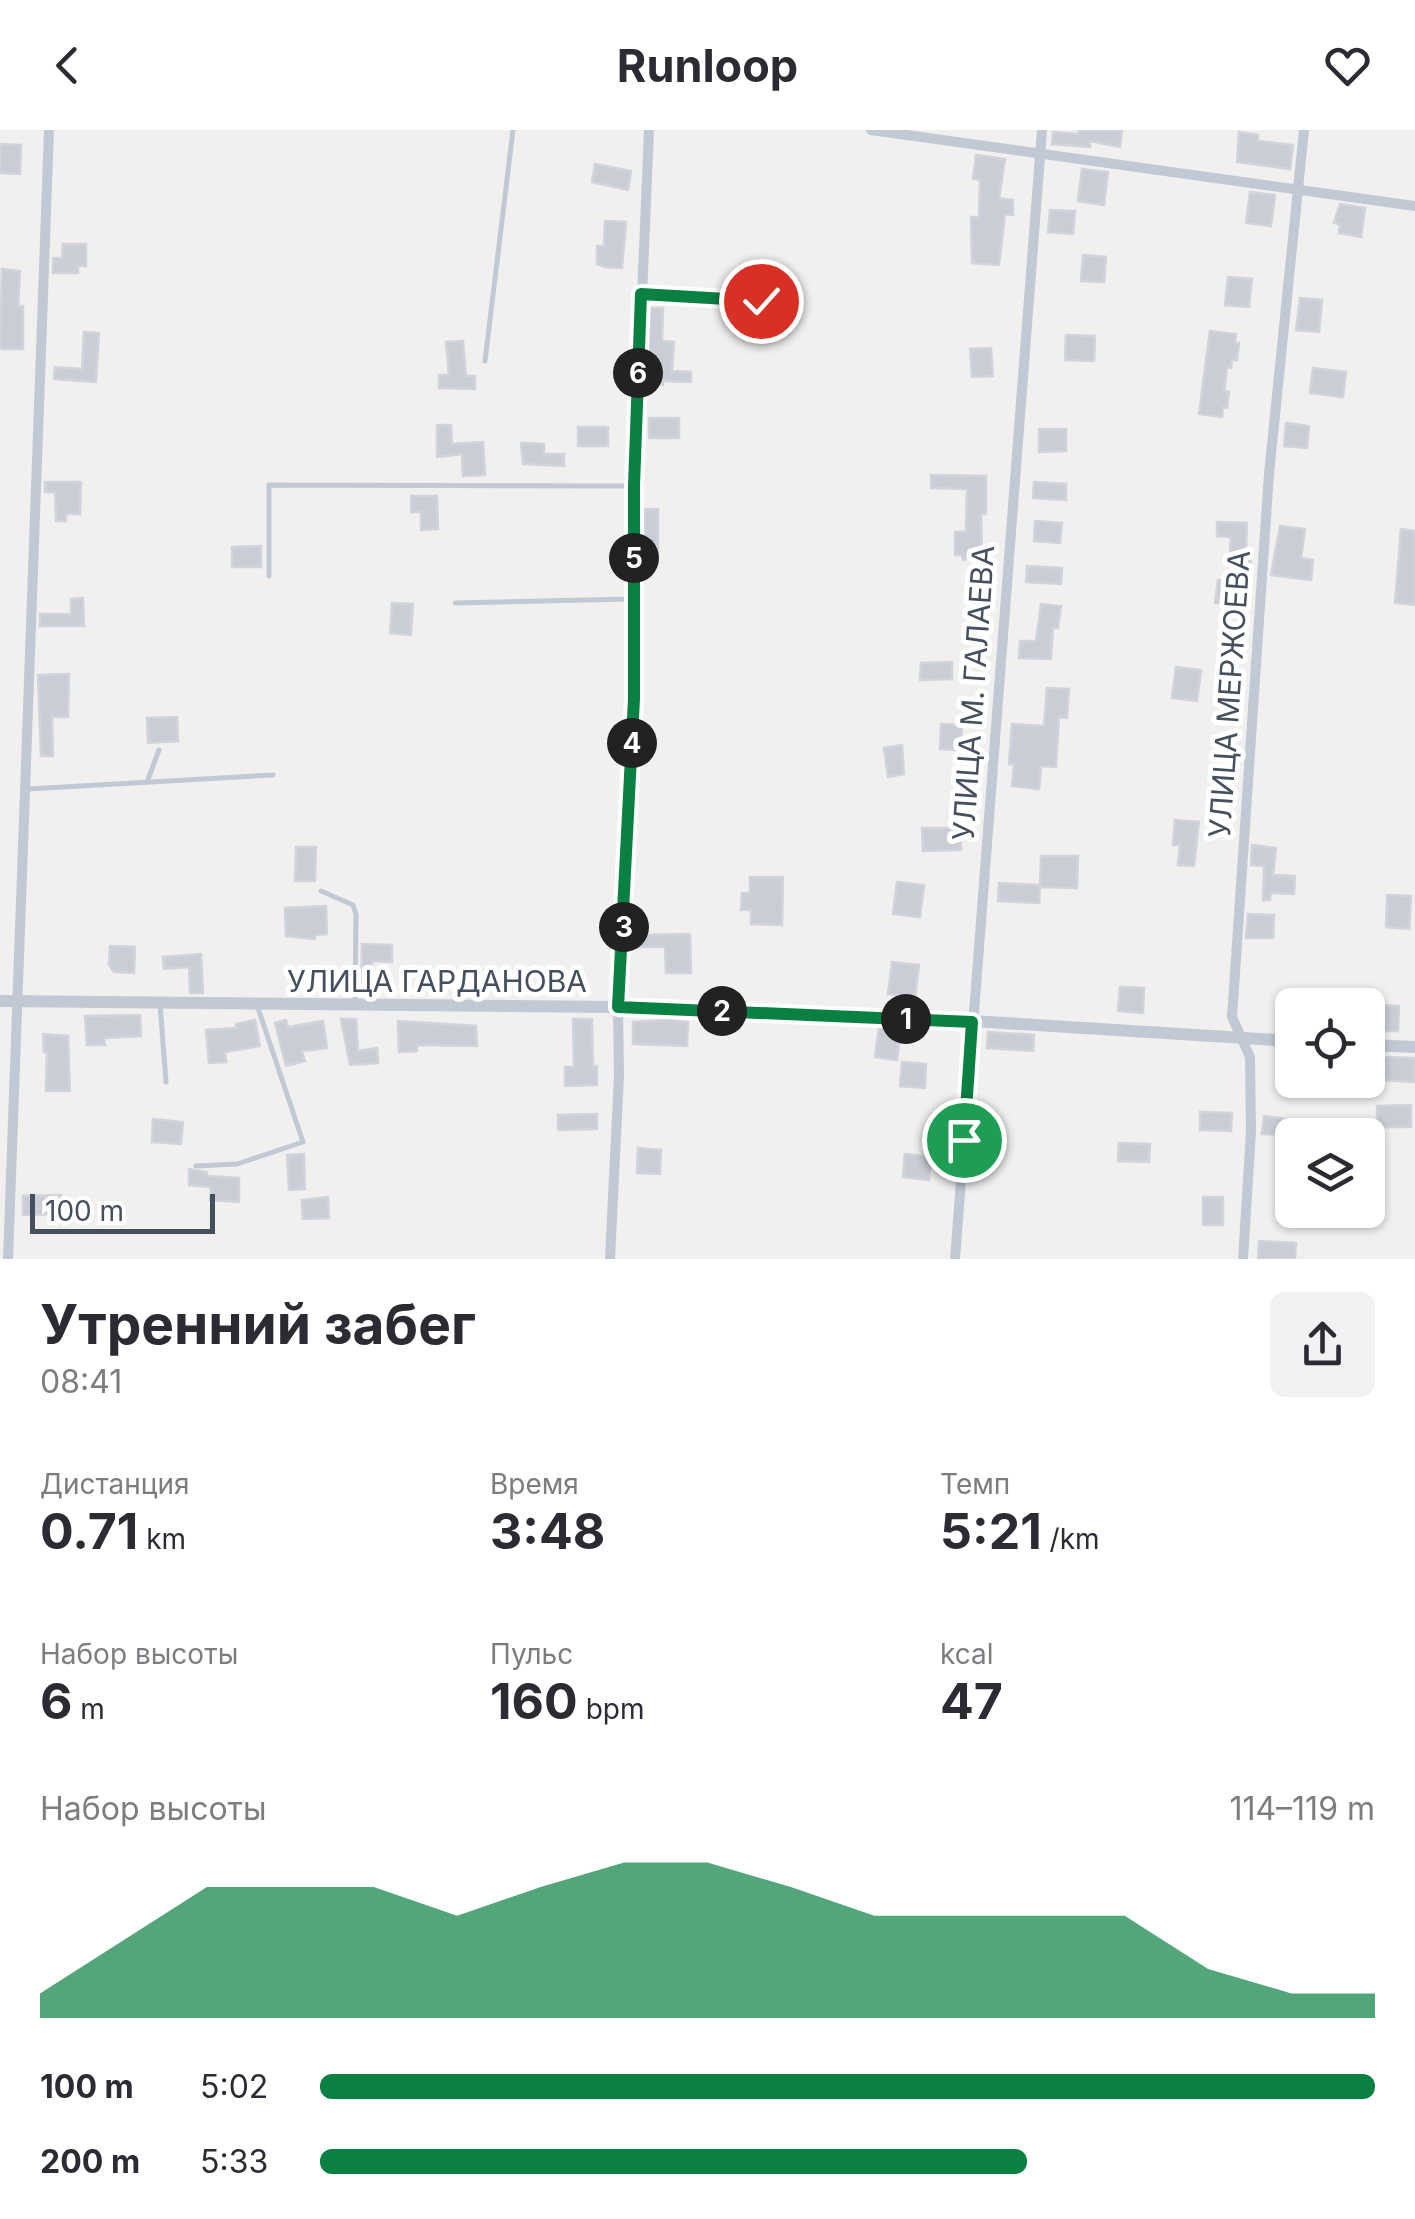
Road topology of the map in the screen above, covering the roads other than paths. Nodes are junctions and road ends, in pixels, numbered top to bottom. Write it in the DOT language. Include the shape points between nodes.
graph roads {
  1 [pos="49,130"];
  2 [pos="513,130"];
  3 [pos="649,130"];
  4 [pos="871,130"];
  5 [pos="1042,130"];
  6 [pos="1304,130"];
  7 [pos="1040,154"];
  8 [pos="1298,191"];
  9 [pos="1415,206"];
  10 [pos="641,294"];
  11 [pos="761,301"];
  12 [pos="485,361"];
  13 [pos="634,486"];
  14 [pos="269,576"];
  15 [pos="634,599"];
  16 [pos="454,603"];
  17 [pos="158,750"];
  18 [pos="272,775"];
  19 [pos="147,782"];
  20 [pos="24,790"];
  21 [pos="322,891"];
  22 [pos="0,1002"];
  23 [pos="16,1002"];
  24 [pos="160,1004"];
  25 [pos="257,1005"];
  26 [pos="354,1006"];
  27 [pos="618,1007"];
  28 [pos="972,1022"];
  29 [pos="1241,1038"];
  30 [pos="1275,1040"];
  31 [pos="1385,1046"];
  32 [pos="1415,1047"];
  33 [pos="166,1082"];
  34 [pos="196,1166"];
  35 [pos="8,1259"];
  36 [pos="610,1259"];
  37 [pos="955,1259"];
  38 [pos="1243,1259"];
  1 -- 20 [label="street"];
  2 -- 12 [label="lane"];
  3 -- 10 [label="street"];
  4 -- 7 [label="street"];
  5 -- 7 [label="street, УЛИЦА М. ГАЛАЕВА"];
  6 -- 8 [label="street, УЛИЦА МЕРЖОЕВА"];
  7 -- 8 [label="street"];
  7 -- 28 [label="street, УЛИЦА М. ГАЛАЕВА"];
  8 -- 9 [label="street"];
  8 -- 29 [label="street, УЛИЦА МЕРЖОЕВА" via="1263,551 1232,1017"];
  10 -- 11 [label="lane"];
  10 -- 13 [label="street"];
  13 -- 14 [label="lane" via="269,485"];
  13 -- 15 [label="street"];
  15 -- 16 [label="lane"];
  15 -- 27 [label="street"];
  17 -- 19 [label="lane"];
  18 -- 19 [label="lane"];
  19 -- 20 [label="lane"];
  20 -- 23 [label="street"];
  21 -- 26 [label="lane" via="353,905 356,914"];
  22 -- 23 [label="street, УЛИЦА ГАРДАНОВА"];
  23 -- 24 [label="street, УЛИЦА ГАРДАНОВА"];
  23 -- 35 [label="street"];
  24 -- 25 [label="street, УЛИЦА ГАРДАНОВА"];
  24 -- 33 [label="lane"];
  25 -- 26 [label="street, УЛИЦА ГАРДАНОВА"];
  25 -- 34 [label="lane" via="303,1142 237,1164"];
  26 -- 27 [label="street, УЛИЦА ГАРДАНОВА"];
  27 -- 28 [label="street, УЛИЦА ГАРДАНОВА"];
  27 -- 36 [label="street"];
  28 -- 29 [label="street, УЛИЦА ГАРДАНОВА"];
  28 -- 37 [label="street, УЛИЦА М. ГАЛАЕВА"];
  29 -- 30 [label="street, УЛИЦА ГАРДАНОВА"];
  29 -- 38 [label="street, УЛИЦА МЕРЖОЕВА" via="1250,1057 1251,1131"];
  31 -- 32 [label="street"];
}
